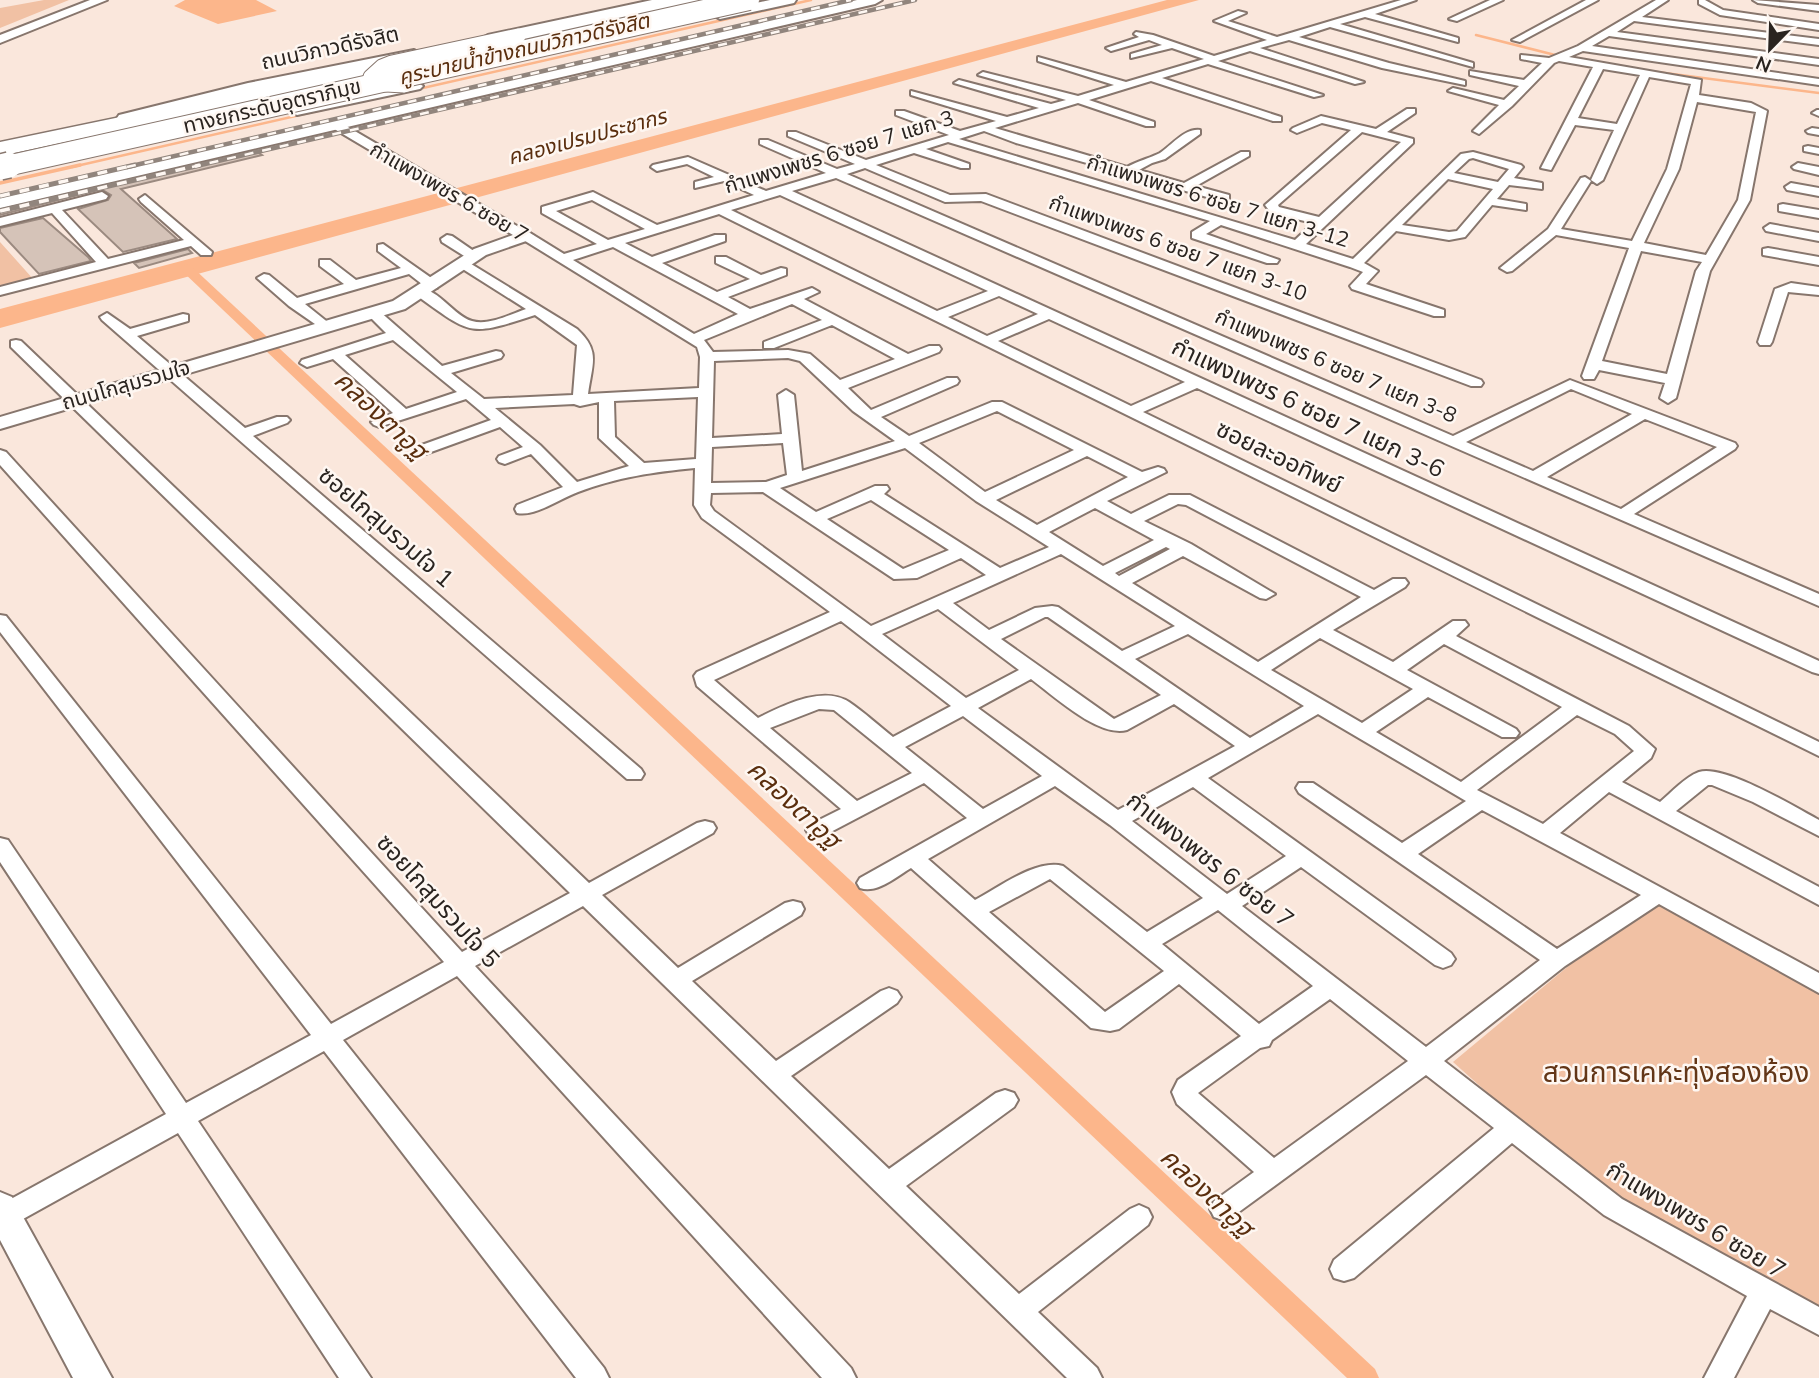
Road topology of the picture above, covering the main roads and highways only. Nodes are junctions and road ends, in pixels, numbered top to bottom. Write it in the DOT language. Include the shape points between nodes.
graph roads {
  1 [pos="671,0"];
  2 [pos="684,0"];
  3 [pos="702,0"];
  4 [pos="728,0"];
  5 [pos="749,0"];
  6 [pos="789,0"];
  7 [pos="875,0"];
  8 [pos="625,17"];
  9 [pos="560,30"];
  10 [pos="485,52"];
  11 [pos="345,84"];
  12 [pos="274,114"];
  13 [pos="142,143"];
  14 [pos="0,149"];
  15 [pos="0,159"];
  16 [pos="0,167"];
  17 [pos="0,177"];
  18 [pos="0,203"];
  1 -- 14 [label="main road, ถนนวิภาวดีรังสิต" via="248,88"];
  2 -- 6 [label="main road, bridge" via="392,63 371,77 386,84 409,84"];
  3 -- 8 [label="highway"];
  4 -- 11 [label="highway, ทางยกระดับอุตราภิมุข, bridge"];
  5 -- 16 [label="highway, ทางยกระดับอุตราภิมุข, bridge"];
  6 -- 12 [label="main road" via="539,60"];
  7 -- 18 [label="main road"];
  8 -- 9 [label="highway"];
  9 -- 10 [label="highway"];
  9 -- 14 [label="highway"];
  11 -- 14 [label="highway, ทางยกระดับอุตราภิมุข"];
  11 -- 15 [label="highway, ทางยกระดับอุตราภิมุข, bridge"];
  13 -- 17 [label="main road"];
}
